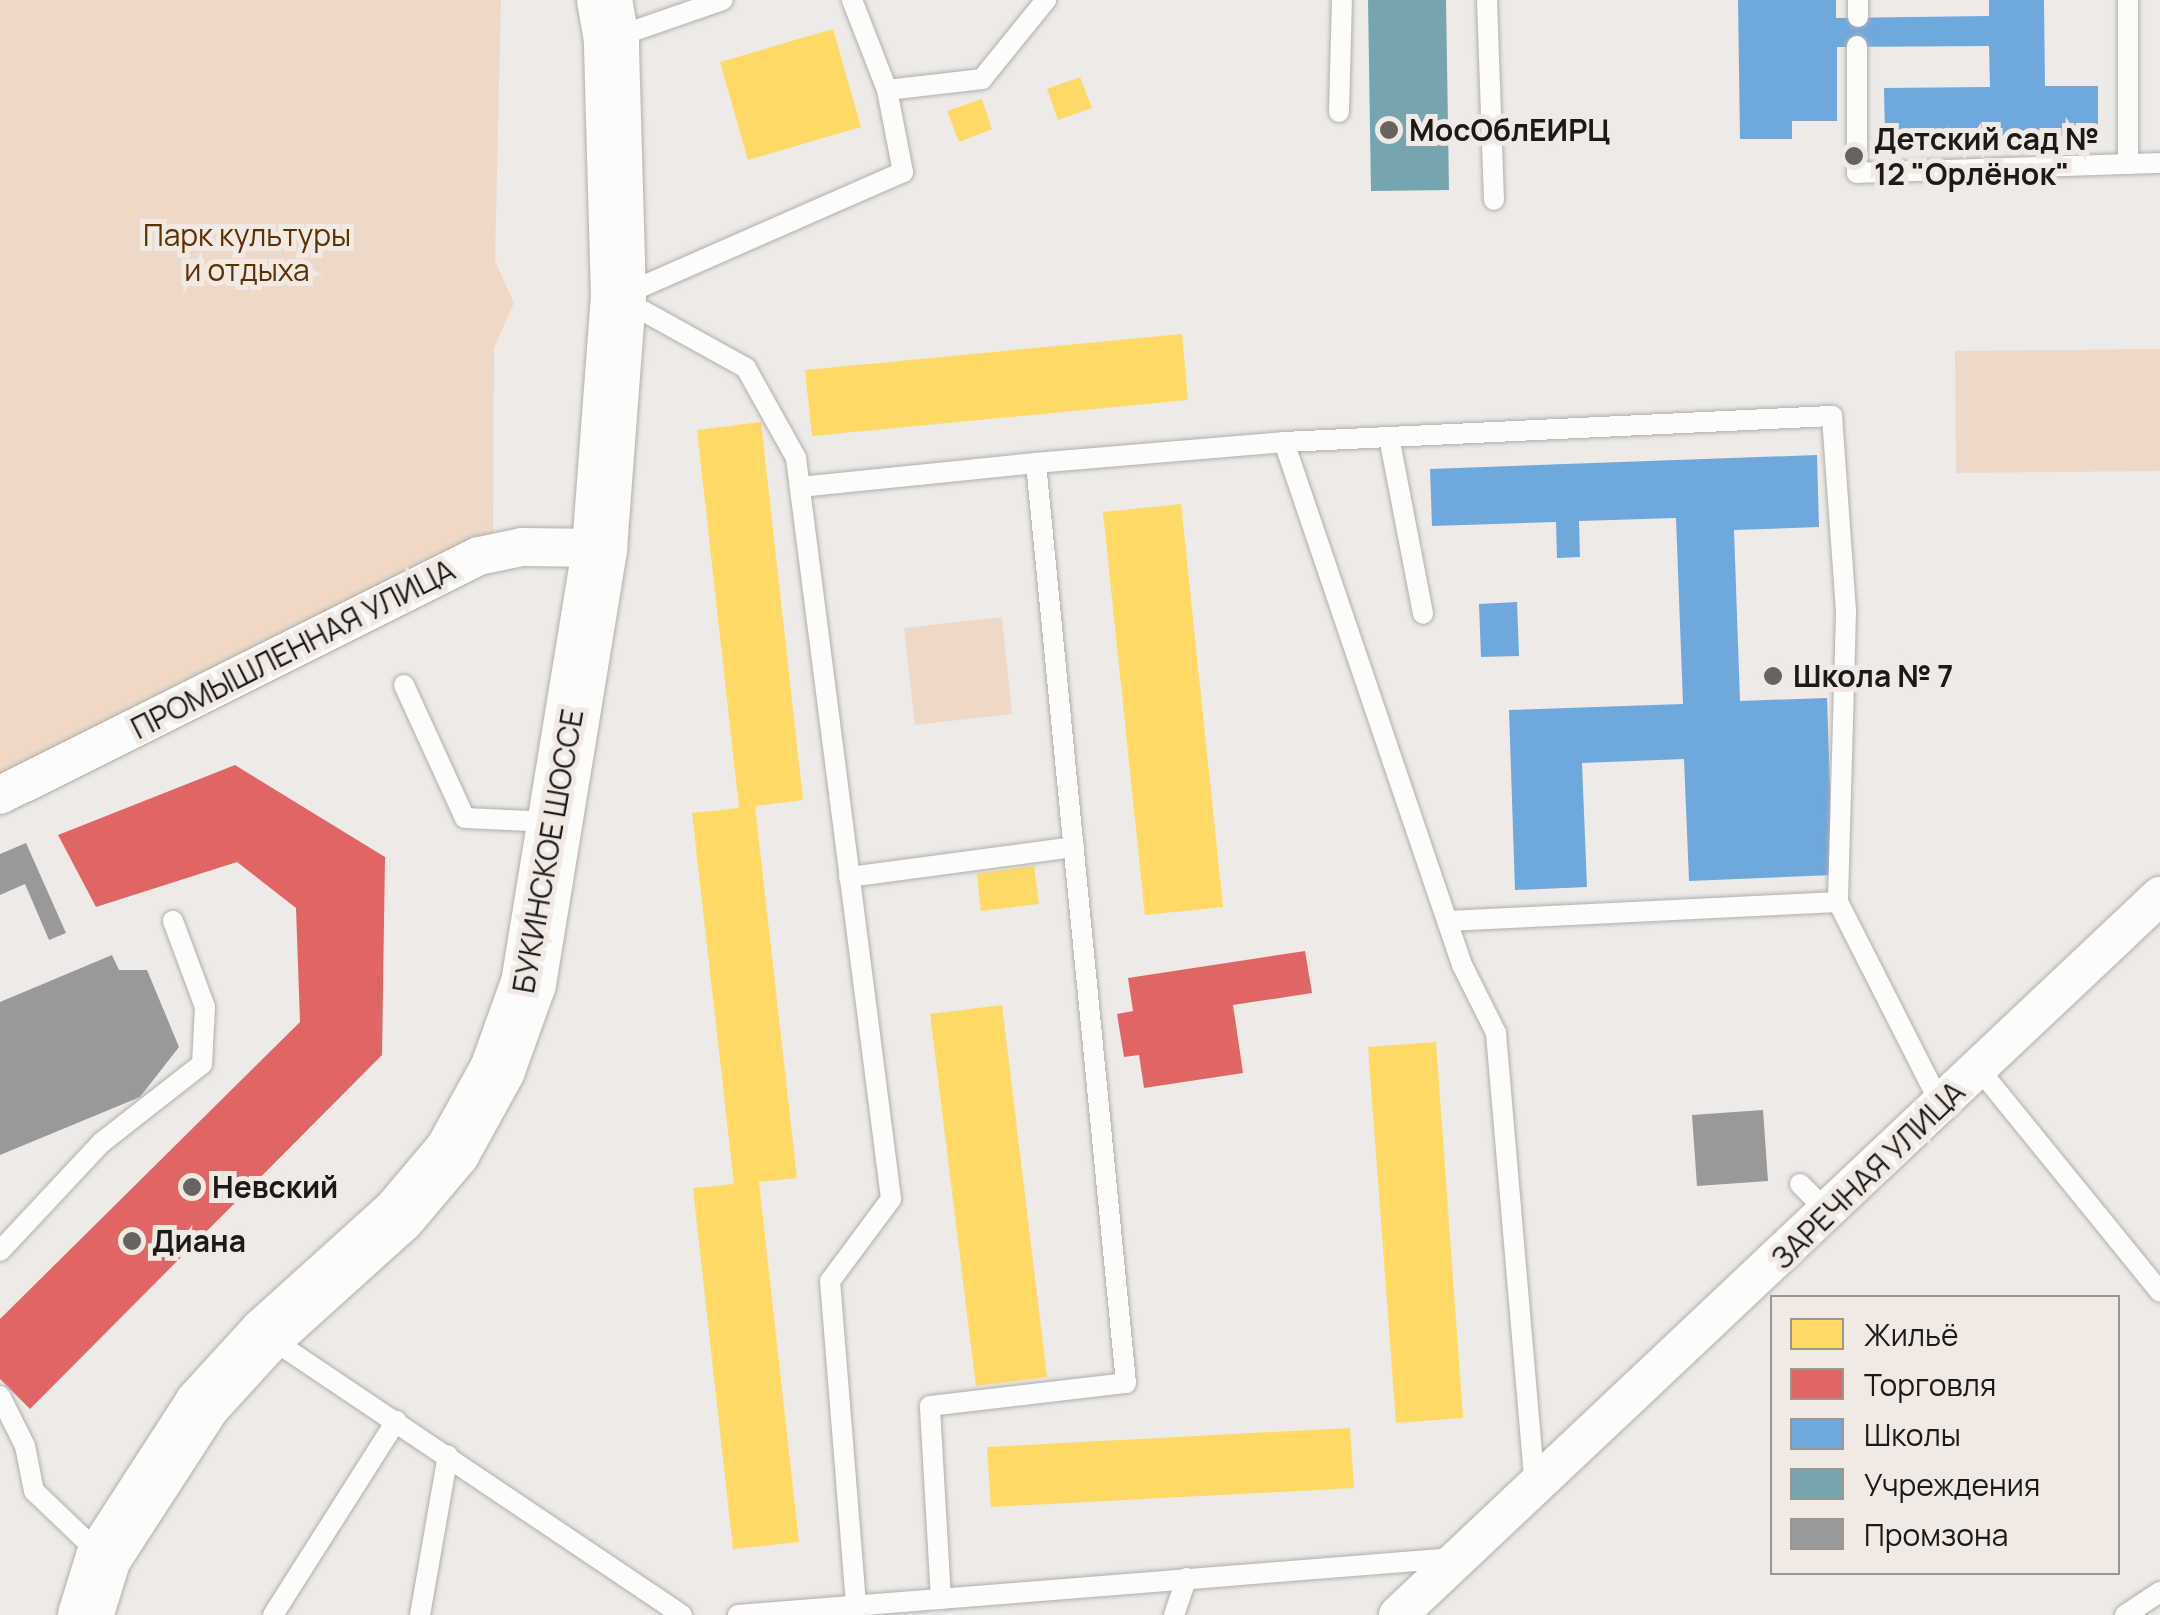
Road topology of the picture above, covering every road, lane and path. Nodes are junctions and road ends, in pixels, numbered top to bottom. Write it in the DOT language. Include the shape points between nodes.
graph roads {
  1 [pos="722,0"];
  2 [pos="852,0"];
  3 [pos="1046,0"];
  4 [pos="1342,0"];
  5 [pos="1486,0"];
  6 [pos="2128,0"];
  7 [pos="607,19"];
  8 [pos="1858,46"];
  9 [pos="887,90"];
  10 [pos="1339,112"];
  11 [pos="2160,163"];
  12 [pos="2128,164"];
  13 [pos="1494,200"];
  14 [pos="618,297"];
  15 [pos="1389,438"];
  16 [pos="1284,442"];
  17 [pos="1036,464"];
  18 [pos="800,487"];
  19 [pos="598,548"];
  20 [pos="1423,614"];
  21 [pos="404,684"];
  22 [pos="0,795"];
  23 [pos="556,822"];
  24 [pos="1074,847"];
  25 [pos="850,877"];
  26 [pos="2160,896"];
  27 [pos="1838,902"];
  28 [pos="173,921"];
  29 [pos="1447,921"];
  30 [pos="1979,1069"];
  31 [pos="1942,1105"];
  32 [pos="1800,1184"];
  33 [pos="1830,1213"];
  34 [pos="0,1251"];
  35 [pos="2160,1292"];
  36 [pos="265,1335"];
  37 [pos="0,1396"];
  38 [pos="396,1421"];
  39 [pos="448,1455"];
  40 [pos="1535,1486"];
  41 [pos="103,1557"];
  42 [pos="1457,1558"];
  43 [pos="1187,1578"];
  44 [pos="2160,1592"];
  45 [pos="941,1599"];
  46 [pos="856,1606"];
  47 [pos="85,1615"];
  48 [pos="273,1615"];
  49 [pos="420,1615"];
  50 [pos="682,1615"];
  51 [pos="738,1615"];
  52 [pos="1174,1615"];
  53 [pos="1398,1615"];
  54 [pos="2126,1615"];
  1 -- 7 [label="lane"];
  2 -- 9 [label="lane"];
  3 -- 9 [label="lane" via="982,79"];
  4 -- 10 [label="lane"];
  5 -- 13 [label="lane"];
  6 -- 12 [label="lane"];
  7 -- 14 [label="main road, БУКИНСКОЕ ШОССЕ"];
  8 -- 12 [label="lane" via="1857,173"];
  9 -- 14 [label="lane" via="903,172"];
  11 -- 12 [label="lane"];
  14 -- 18 [label="lane" via="746,368 796,458"];
  14 -- 19 [label="main road, БУКИНСКОЕ ШОССЕ"];
  15 -- 16 [label="lane"];
  15 -- 20 [label="lane"];
  15 -- 27 [label="lane" via="1832,416 1846,612"];
  16 -- 17 [label="lane"];
  16 -- 29 [label="lane"];
  17 -- 18 [label="lane"];
  17 -- 24 [label="lane"];
  18 -- 25 [label="lane"];
  19 -- 22 [label="street, ПРОМЫШЛЕННАЯ УЛИЦА" via="522,547 479,556"];
  19 -- 23 [label="main road, БУКИНСКОЕ ШОССЕ"];
  21 -- 23 [label="lane" via="465,818"];
  23 -- 36 [label="main road, БУКИНСКОЕ ШОССЕ" via="528,982 498,1069 452,1151 398,1216"];
  24 -- 25 [label="lane"];
  24 -- 45 [label="lane" via="1126,1383 930,1406"];
  25 -- 46 [label="lane" via="890,1199 830,1281"];
  26 -- 30 [label="street, ЗАРЕЧНАЯ УЛИЦА"];
  27 -- 29 [label="lane"];
  27 -- 31 [label="lane"];
  28 -- 34 [label="lane" via="205,1007 202,1064 101,1143"];
  29 -- 40 [label="lane" via="1496,1033"];
  30 -- 31 [label="street, ЗАРЕЧНАЯ УЛИЦА"];
  30 -- 35 [label="lane"];
  31 -- 33 [label="street, ЗАРЕЧНАЯ УЛИЦА"];
  32 -- 33 [label="lane"];
  33 -- 40 [label="street, ЗАРЕЧНАЯ УЛИЦА"];
  36 -- 38 [label="lane"];
  36 -- 41 [label="main road, БУКИНСКОЕ ШОССЕ" via="183,1430"];
  37 -- 41 [label="lane" via="25,1446 34,1491"];
  38 -- 39 [label="lane"];
  38 -- 48 [label="lane"];
  39 -- 49 [label="lane"];
  39 -- 50 [label="lane"];
  40 -- 42 [label="street, ЗАРЕЧНАЯ УЛИЦА"];
  41 -- 47 [label="main road, БУКИНСКОЕ ШОССЕ"];
  42 -- 43 [label="lane"];
  42 -- 53 [label="street, ЗАРЕЧНАЯ УЛИЦА"];
  43 -- 45 [label="lane"];
  43 -- 52 [label="lane"];
  44 -- 54 [label="lane"];
  45 -- 46 [label="lane"];
  46 -- 51 [label="lane"];
}
